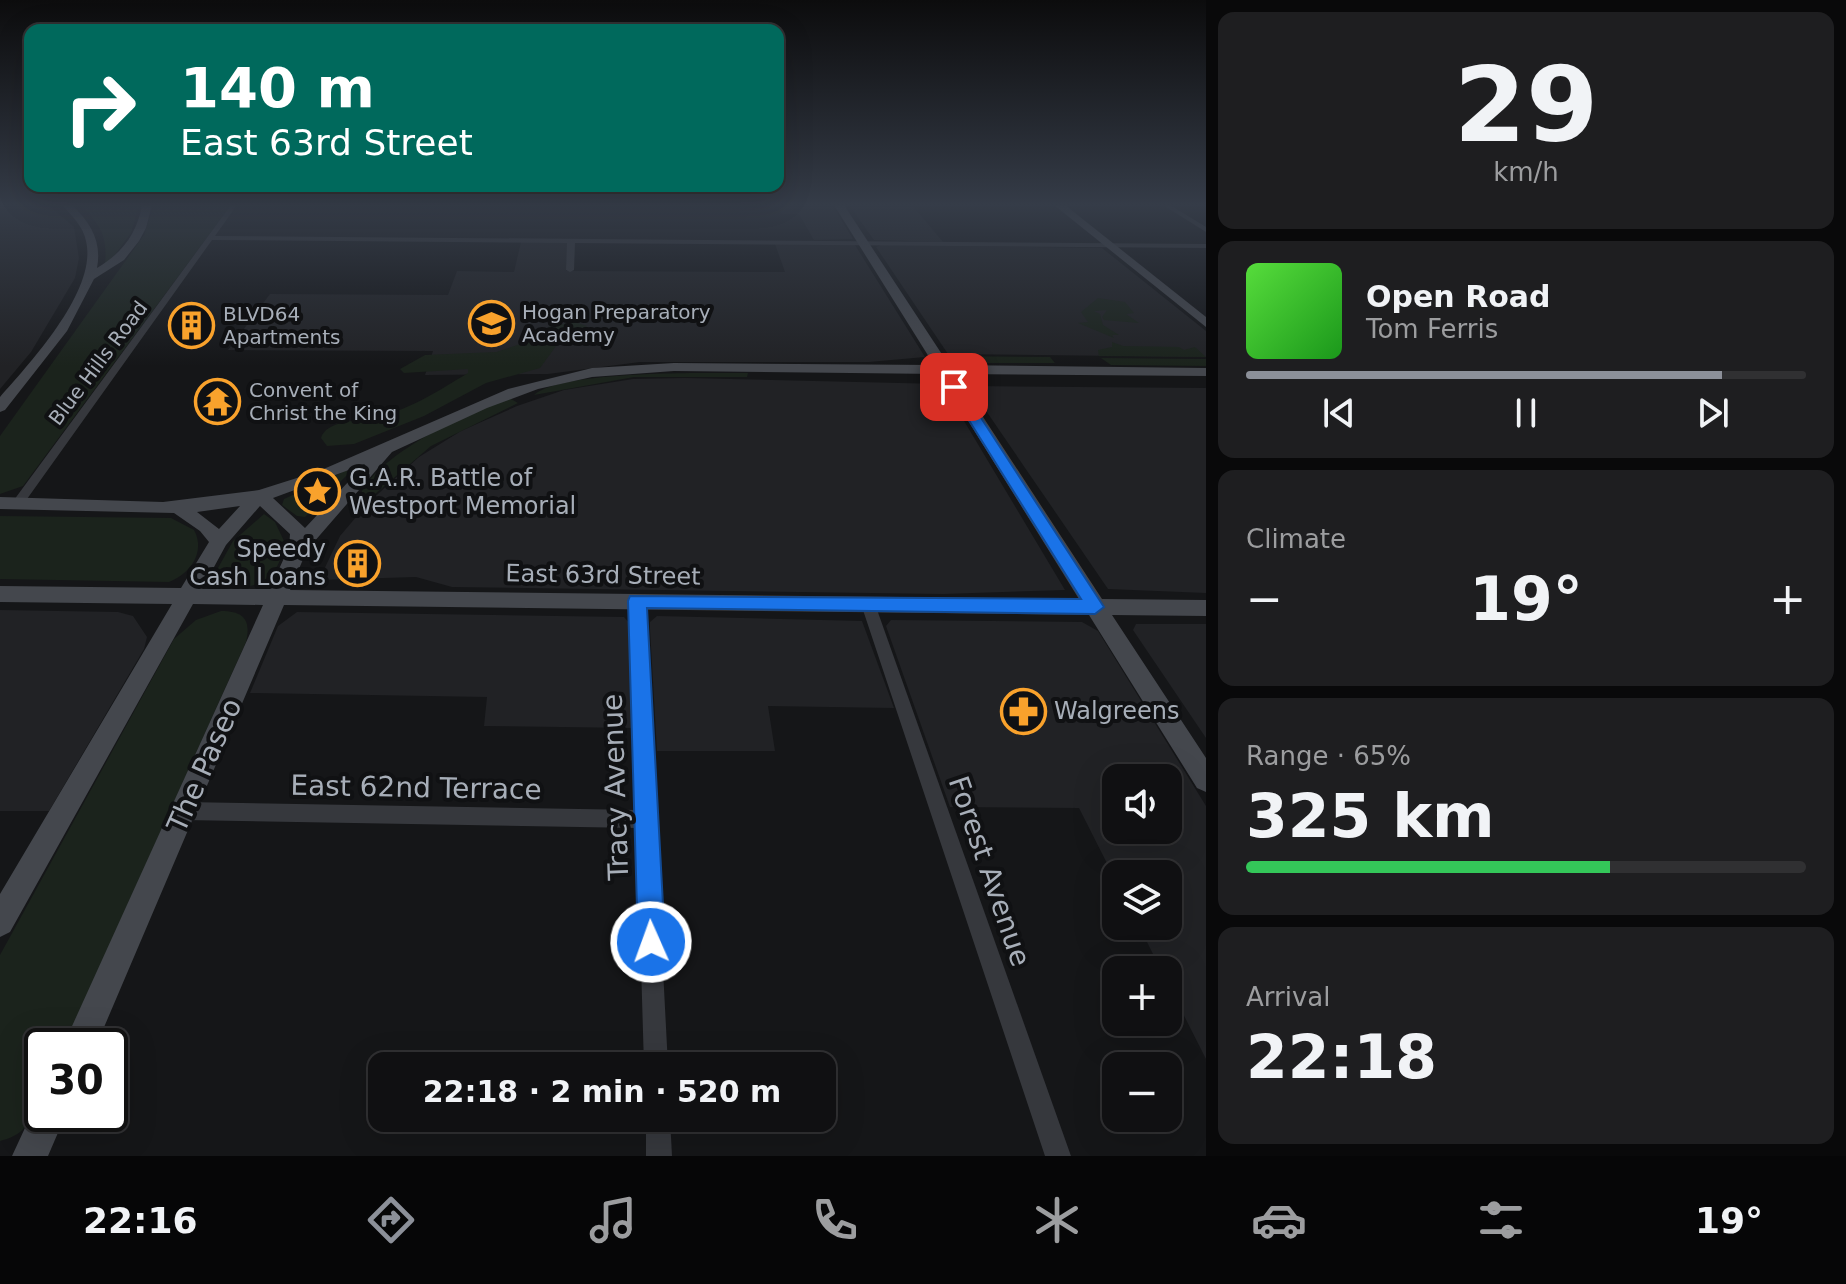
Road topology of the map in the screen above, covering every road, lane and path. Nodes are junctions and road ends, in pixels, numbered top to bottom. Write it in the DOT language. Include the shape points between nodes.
graph roads {
  1 [pos="92,259"];
  2 [pos="120,259"];
  3 [pos="194,259"];
  4 [pos="570,259"];
  5 [pos="874,259"];
  6 [pos="1125,259"];
  7 [pos="570,270"];
  8 [pos="89,277"];
  9 [pos="1206,323"];
  10 [pos="943,369"];
  11 [pos="1206,372"];
  12 [pos="0,407"];
  13 [pos="397,442"];
  14 [pos="258,497"];
  15 [pos="9,503"];
  16 [pos="176,506"];
  17 [pos="219,541"];
  18 [pos="299,547"];
  19 [pos="0,594"];
  20 [pos="186,596"];
  21 [pos="278,597"];
  22 [pos="637,601"];
  23 [pos="868,604"];
  24 [pos="1095,607"];
  25 [pos="1206,608"];
  26 [pos="1206,780"];
  27 [pos="184,811"];
  28 [pos="646,819"];
  29 [pos="0,922"];
  30 [pos="87,1028"];
  31 [pos="655,1052"];
  32 [pos="41,1132"];
  33 [pos="658,1132"];
  34 [pos="30,1156"];
  35 [pos="659,1156"];
  36 [pos="1058,1156"];
  1 -- 8 [label="main road"];
  2 -- 8 [label="main road"];
  3 -- 15 [label="street, Blue Hills Road"];
  4 -- 7 [label="street"];
  5 -- 10 [label="main road"];
  6 -- 9 [label="main road"];
  8 -- 12 [label="main road" via="76,304"];
  10 -- 11 [label="main road"];
  10 -- 13 [label="main road" via="602,371 511,393"];
  10 -- 24 [label="main road"];
  13 -- 14 [label="main road"];
  13 -- 18 [label="main road"];
  14 -- 16 [label="main road"];
  14 -- 17 [label="main road"];
  14 -- 18 [label="main road" via="299,533"];
  15 -- 16 [label="main road"];
  16 -- 17 [label="main road"];
  17 -- 20 [label="main road"];
  18 -- 21 [label="main road, The Paseo"];
  19 -- 20 [label="main road, East 63rd Street"];
  20 -- 21 [label="main road, East 63rd Street"];
  20 -- 29 [label="main road"];
  21 -- 22 [label="main road, East 63rd Street"];
  21 -- 27 [label="main road, The Paseo"];
  22 -- 23 [label="main road, East 63rd Street"];
  22 -- 28 [label="street, Tracy Avenue"];
  23 -- 24 [label="main road, East 63rd Street"];
  23 -- 36 [label="street, Forest Avenue"];
  24 -- 25 [label="main road, East 63rd Street"];
  24 -- 26 [label="main road"];
  27 -- 28 [label="street, East 62nd Terrace"];
  27 -- 30 [label="main road, The Paseo"];
  28 -- 31 [label="street, Tracy Avenue"];
  32 -- 34 [label="main road"];
  33 -- 35 [label="street"];
}
